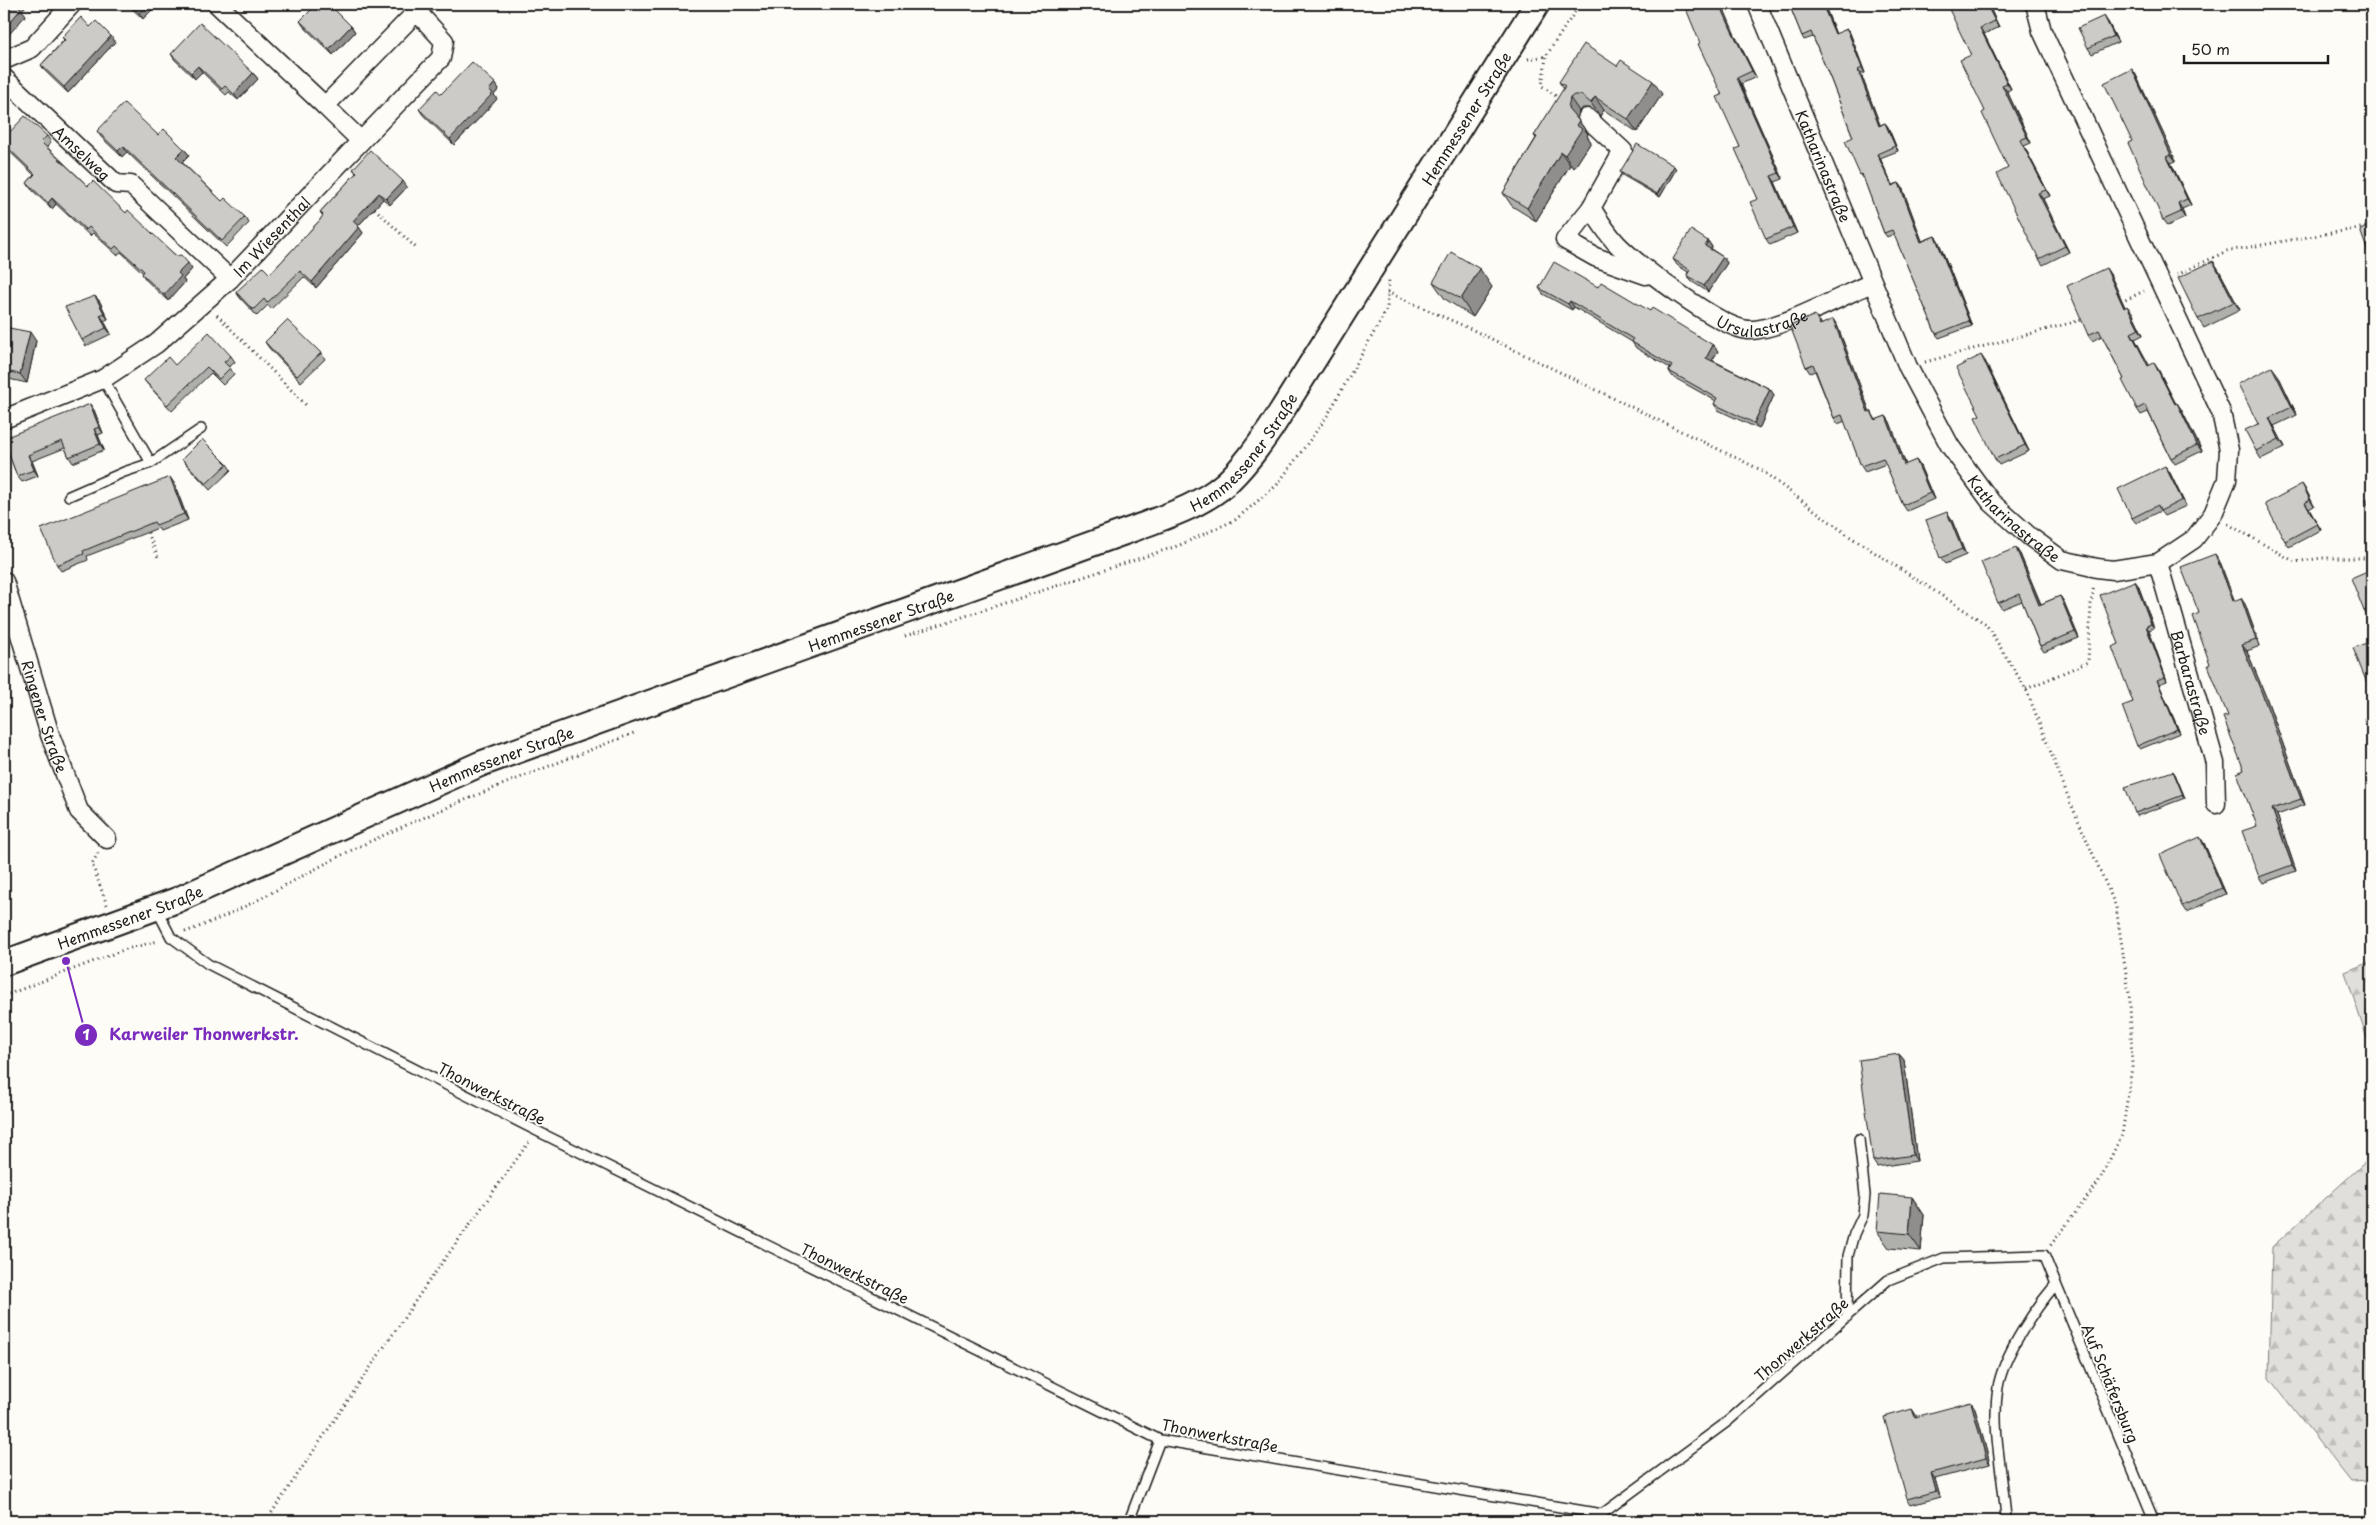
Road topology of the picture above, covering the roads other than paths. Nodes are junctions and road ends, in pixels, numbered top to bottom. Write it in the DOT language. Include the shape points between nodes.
graph roads {
  1 [pos="72,4"];
  2 [pos="217,4"];
  3 [pos="1536,4"];
  4 [pos="1757,4"];
  5 [pos="2035,4"];
  6 [pos="421,8"];
  7 [pos="4,60"];
  8 [pos="4,78"];
  9 [pos="325,106"];
  10 [pos="1586,118"];
  11 [pos="361,141"];
  12 [pos="1591,208"];
  13 [pos="230,278"];
  14 [pos="1659,280"];
  15 [pos="1872,282"];
  16 [pos="103,379"];
  17 [pos="4,419"];
  18 [pos="201,429"];
  19 [pos="152,463"];
  20 [pos="69,496"];
  21 [pos="2158,563"];
  22 [pos="4,581"];
  23 [pos="2216,804"];
  24 [pos="107,839"];
  25 [pos="156,908"];
  26 [pos="4,963"];
  27 [pos="1859,1139"];
  28 [pos="2044,1255"];
  29 [pos="2056,1284"];
  30 [pos="1847,1317"];
  31 [pos="1160,1440"];
  32 [pos="1603,1517"];
  33 [pos="1128,1521"];
  34 [pos="2006,1521"];
  35 [pos="2154,1521"];
  1 -- 7 [label="street" via="32,48"];
  2 -- 9 [label="street"];
  3 -- 25 [label="main road, Hemmessener Straße" via="1271,428 1248,460 1223,486 1200,501 1133,529 480,764"];
  4 -- 15 [label="street, Katharinastraße"];
  5 -- 21 [label="street, Katharinastraße" via="2042,31 2221,412 2230,450 2227,480 2213,514 2194,539"];
  6 -- 9 [label="street, Im Wiesenthal"];
  6 -- 11 [label="street, Im Wiesenthal" via="444,41 441,58"];
  8 -- 13 [label="street, Amselweg" via="116,184 131,185"];
  9 -- 11 [label="street"];
  10 -- 12 [label="street, Ursulastraße" via="1623,151"];
  11 -- 13 [label="street, Im Wiesenthal"];
  12 -- 14 [label="street, Ursulastraße" via="1616,243"];
  12 -- 14 [label="street, Ursulastraße" via="1565,240 1594,257"];
  13 -- 16 [label="street, Im Wiesenthal" via="156,344"];
  14 -- 15 [label="street, Ursulastraße" via="1724,322 1747,330 1770,328"];
  15 -- 21 [label="street, Katharinastraße" via="1908,367 1950,446 1991,502 2062,560 2113,570"];
  16 -- 17 [label="street, Im Wiesenthal"];
  16 -- 19 [label="lane"];
  18 -- 19 [label="lane"];
  19 -- 20 [label="lane"];
  21 -- 23 [label="street, Barbarastraße" via="2215,763"];
  22 -- 24 [label="street, Ringener Straße" via="50,735 79,811"];
  25 -- 26 [label="main road, Hemmessener Straße"];
  25 -- 31 [label="lane, Thonwerkstraße" via="171,937 208,964"];
  27 -- 30 [label="lane" via="1865,1195 1863,1215 1848,1256"];
  28 -- 29 [label="lane, Auf Schäfersburg"];
  28 -- 30 [label="lane, Thonwerkstraße" via="1944,1258 1888,1280"];
  29 -- 34 [label="lane" via="2025,1327 1998,1386 1997,1422"];
  29 -- 35 [label="lane, Auf Schäfersburg"];
  30 -- 32 [label="lane, Thonwerkstraße" via="1727,1422"];
  31 -- 32 [label="lane, Thonwerkstraße"];
  31 -- 33 [label="lane"];
}
